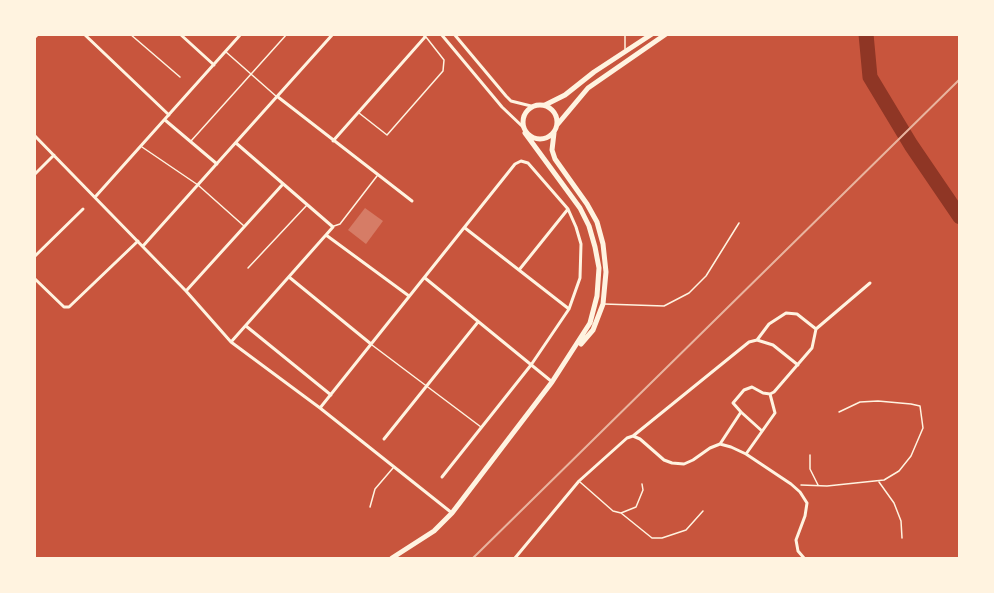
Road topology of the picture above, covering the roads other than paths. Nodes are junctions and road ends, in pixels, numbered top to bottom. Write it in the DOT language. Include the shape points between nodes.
graph roads {
  1 [pos="38,34"];
  2 [pos="84,34"];
  3 [pos="130,34"];
  4 [pos="180,34"];
  5 [pos="241,34"];
  6 [pos="287,34"];
  7 [pos="333,34"];
  8 [pos="441,34"];
  9 [pos="454,34"];
  10 [pos="625,34"];
  11 [pos="652,34"];
  12 [pos="666,34"];
  13 [pos="424,36"];
  14 [pos="34,38"];
  15 [pos="624,51"];
  16 [pos="225,52"];
  17 [pos="214,65"];
  18 [pos="251,74"];
  19 [pos="180,77"];
  20 [pos="277,97"];
  21 [pos="545,105"];
  22 [pos="531,106"];
  23 [pos="359,112"];
  24 [pos="169,115"];
  25 [pos="165,120"];
  26 [pos="557,125"];
  27 [pos="524,130"];
  28 [pos="554,133"];
  29 [pos="34,135"];
  30 [pos="190,141"];
  31 [pos="333,141"];
  32 [pos="236,143"];
  33 [pos="141,146"];
  34 [pos="54,154"];
  35 [pos="217,164"];
  36 [pos="34,175"];
  37 [pos="378,175"];
  38 [pos="198,184"];
  39 [pos="283,184"];
  40 [pos="96,197"];
  41 [pos="412,201"];
  42 [pos="307,204"];
  43 [pos="83,209"];
  44 [pos="568,209"];
  45 [pos="739,223"];
  46 [pos="244,226"];
  47 [pos="333,226"];
  48 [pos="465,228"];
  49 [pos="326,235"];
  50 [pos="138,241"];
  51 [pos="143,246"];
  52 [pos="34,257"];
  53 [pos="248,268"];
  54 [pos="519,270"];
  55 [pos="289,277"];
  56 [pos="34,278"];
  57 [pos="424,278"];
  58 [pos="870,283"];
  59 [pos="186,291"];
  60 [pos="410,296"];
  61 [pos="603,304"];
  62 [pos="569,309"];
  63 [pos="478,322"];
  64 [pos="246,326"];
  65 [pos="816,329"];
  66 [pos="757,340"];
  67 [pos="231,342"];
  68 [pos="371,344"];
  69 [pos="570,356"];
  70 [pos="531,364"];
  71 [pos="798,365"];
  72 [pos="552,382"];
  73 [pos="427,386"];
  74 [pos="770,394"];
  75 [pos="331,395"];
  76 [pos="320,408"];
  77 [pos="741,412"];
  78 [pos="482,427"];
  79 [pos="762,431"];
  80 [pos="633,436"];
  81 [pos="384,439"];
  82 [pos="720,444"];
  83 [pos="746,454"];
  84 [pos="394,467"];
  85 [pos="442,477"];
  86 [pos="579,481"];
  87 [pos="642,484"];
  88 [pos="370,507"];
  89 [pos="703,511"];
  90 [pos="452,513"];
  91 [pos="621,513"];
  92 [pos="392,558"];
  93 [pos="515,558"];
  94 [pos="804,558"];
  1 -- 14 [label="street"];
  2 -- 24 [label="street"];
  3 -- 19 [label="lane"];
  4 -- 17 [label="street"];
  5 -- 16 [label="street"];
  6 -- 18 [label="lane"];
  7 -- 20 [label="street"];
  8 -- 27 [label="street"];
  9 -- 22 [label="street" via="506,96"];
  10 -- 15 [label="lane"];
  11 -- 15 [label="main road"];
  12 -- 26 [label="main road" via="588,88"];
  13 -- 23 [label="street"];
  13 -- 23 [label="lane" via="444,60 443,70 387,135"];
  15 -- 21 [label="main road" via="565,95"];
  16 -- 17 [label="street"];
  16 -- 18 [label="lane"];
  17 -- 24 [label="street"];
  18 -- 20 [label="lane"];
  18 -- 30 [label="lane"];
  20 -- 31 [label="street"];
  20 -- 32 [label="street"];
  21 -- 22 [label="main road"];
  21 -- 26 [label="main road" via="555,113"];
  22 -- 27 [label="main road" via="523,115"];
  23 -- 31 [label="street"];
  24 -- 25 [label="street"];
  25 -- 30 [label="street"];
  25 -- 33 [label="street"];
  26 -- 28 [label="main road"];
  27 -- 28 [label="main road" via="540,140"];
  27 -- 69 [label="main road" via="580,208 595,247 599,268 597,296 590,323"];
  28 -- 61 [label="main road" via="555,159 597,222 606,272"];
  29 -- 34 [label="street"];
  30 -- 35 [label="street"];
  31 -- 37 [label="street"];
  32 -- 35 [label="street"];
  32 -- 39 [label="street"];
  33 -- 38 [label="lane"];
  33 -- 40 [label="street"];
  34 -- 36 [label="street"];
  34 -- 40 [label="street"];
  35 -- 38 [label="street"];
  37 -- 41 [label="street"];
  37 -- 47 [label="lane" via="340,224"];
  38 -- 46 [label="lane"];
  38 -- 51 [label="street"];
  39 -- 42 [label="street"];
  39 -- 46 [label="street"];
  40 -- 50 [label="street"];
  42 -- 47 [label="street"];
  42 -- 53 [label="lane"];
  43 -- 52 [label="street"];
  44 -- 48 [label="street" via="528,163 520,161"];
  44 -- 54 [label="street"];
  44 -- 62 [label="street" via="581,244 582,262"];
  45 -- 61 [label="lane" via="706,276 689,293 664,306"];
  46 -- 59 [label="street"];
  47 -- 49 [label="street"];
  48 -- 54 [label="street"];
  48 -- 57 [label="street"];
  49 -- 55 [label="street"];
  49 -- 60 [label="street"];
  50 -- 51 [label="street"];
  50 -- 56 [label="street" via="69,307 64,307"];
  51 -- 59 [label="street"];
  54 -- 62 [label="street"];
  55 -- 64 [label="street"];
  55 -- 68 [label="street"];
  57 -- 60 [label="street"];
  57 -- 63 [label="street"];
  58 -- 65 [label="street"];
  59 -- 67 [label="street"];
  60 -- 68 [label="street"];
  61 -- 69 [label="main road" via="592,330"];
  62 -- 70 [label="street"];
  63 -- 70 [label="street"];
  63 -- 73 [label="street"];
  64 -- 67 [label="street"];
  64 -- 75 [label="street"];
  65 -- 66 [label="street" via="798,314 786,313 769,324"];
  65 -- 71 [label="street" via="812,348"];
  66 -- 71 [label="street" via="773,345"];
  66 -- 80 [label="street" via="743,345"];
  67 -- 76 [label="street"];
  68 -- 73 [label="lane"];
  68 -- 75 [label="street"];
  69 -- 72 [label="main road"];
  70 -- 72 [label="street"];
  70 -- 78 [label="street"];
  71 -- 74 [label="street"];
  72 -- 90 [label="main road"];
  73 -- 78 [label="lane"];
  73 -- 81 [label="street"];
  74 -- 77 [label="street" via="752,387 744,390 734,403"];
  74 -- 79 [label="street" via="775,413"];
  75 -- 76 [label="street"];
  76 -- 84 [label="street"];
  77 -- 79 [label="street"];
  77 -- 82 [label="street"];
  78 -- 85 [label="street"];
  79 -- 83 [label="street"];
  80 -- 82 [label="street" via="672,463 684,464"];
  80 -- 86 [label="street"];
  82 -- 83 [label="street"];
  83 -- 94 [label="street" via="791,484 807,503 796,540 798,552"];
  84 -- 88 [label="lane" via="375,489"];
  84 -- 90 [label="street"];
  86 -- 91 [label="lane" via="613,511"];
  86 -- 93 [label="street"];
  87 -- 91 [label="lane" via="636,507"];
  89 -- 91 [label="lane" via="686,530 662,538 652,538"];
  90 -- 92 [label="main road" via="434,531"];
}
